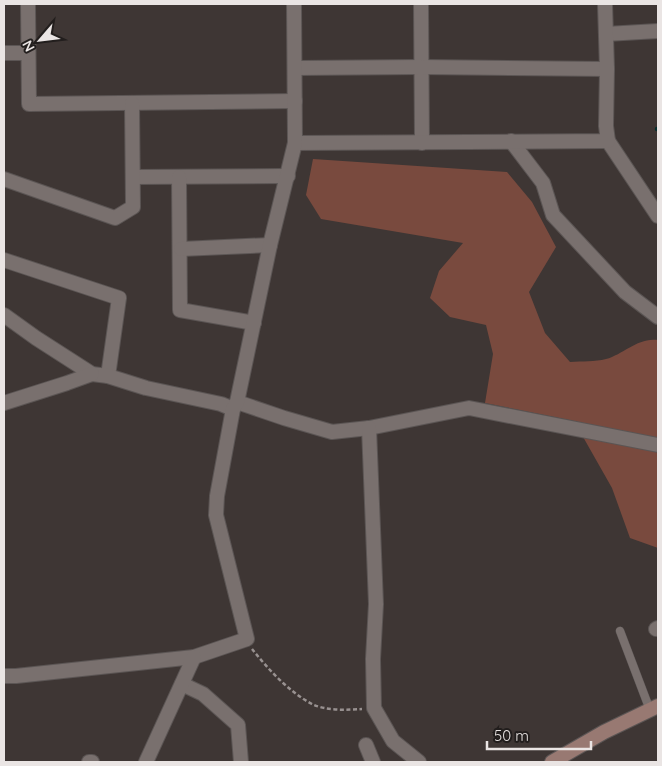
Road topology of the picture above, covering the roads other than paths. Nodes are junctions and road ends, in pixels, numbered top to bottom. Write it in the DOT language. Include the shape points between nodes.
graph roads {
  1 [pos="28,4"];
  2 [pos="294,4"];
  3 [pos="421,4"];
  4 [pos="605,4"];
  5 [pos="658,31"];
  6 [pos="606,34"];
  7 [pos="4,53"];
  8 [pos="28,53"];
  9 [pos="421,67"];
  10 [pos="295,68"];
  11 [pos="607,69"];
  12 [pos="294,100"];
  13 [pos="132,102"];
  14 [pos="511,141"];
  15 [pos="608,141"];
  16 [pos="422,143"];
  17 [pos="295,144"];
  18 [pos="179,176"];
  19 [pos="288,176"];
  20 [pos="133,177"];
  21 [pos="4,179"];
  22 [pos="658,216"];
  23 [pos="270,245"];
  24 [pos="181,249"];
  25 [pos="4,260"];
  26 [pos="4,315"];
  27 [pos="658,318"];
  28 [pos="254,323"];
  29 [pos="92,374"];
  30 [pos="108,376"];
  31 [pos="4,403"];
  32 [pos="235,405"];
  33 [pos="369,428"];
  34 [pos="658,445"];
  35 [pos="620,631"];
  36 [pos="194,657"];
  37 [pos="4,676"];
  38 [pos="182,684"];
  39 [pos="654,708"];
  40 [pos="366,745"];
  41 [pos="146,762"];
  42 [pos="241,762"];
  43 [pos="373,762"];
  44 [pos="419,762"];
  45 [pos="552,762"];
  1 -- 8 [label="street"];
  2 -- 10 [label="street"];
  3 -- 9 [label="street"];
  4 -- 6 [label="street"];
  5 -- 6 [label="street"];
  6 -- 11 [label="street"];
  7 -- 8 [label="street"];
  8 -- 13 [label="street" via="29,104"];
  9 -- 10 [label="street"];
  9 -- 11 [label="street"];
  9 -- 16 [label="street"];
  10 -- 12 [label="street"];
  11 -- 15 [label="street"];
  12 -- 13 [label="street"];
  12 -- 17 [label="street"];
  13 -- 20 [label="street"];
  14 -- 15 [label="street"];
  14 -- 16 [label="street"];
  14 -- 27 [label="street" via="543,183 553,215 625,292"];
  15 -- 22 [label="street"];
  16 -- 17 [label="street"];
  17 -- 19 [label="street"];
  18 -- 19 [label="street"];
  18 -- 20 [label="street"];
  18 -- 24 [label="street"];
  19 -- 23 [label="street"];
  20 -- 21 [label="street" via="133,206 115,218"];
  23 -- 24 [label="street"];
  23 -- 28 [label="street"];
  24 -- 28 [label="street" via="180,310"];
  25 -- 30 [label="street" via="119,298"];
  26 -- 29 [label="street"];
  28 -- 32 [label="street"];
  29 -- 30 [label="street"];
  29 -- 31 [label="street"];
  30 -- 32 [label="street" via="146,388"];
  32 -- 33 [label="street" via="332,432"];
  32 -- 36 [label="street" via="216,515 247,639"];
  33 -- 34 [label="street" via="469,408"];
  33 -- 44 [label="street" via="376,604 374,708 393,741"];
  35 -- 39 [label="lane"];
  36 -- 37 [label="street"];
  36 -- 38 [label="street"];
  38 -- 41 [label="street"];
  38 -- 42 [label="street" via="203,694 238,725"];
  39 -- 45 [label="main road"];
  40 -- 43 [label="street"];
}
